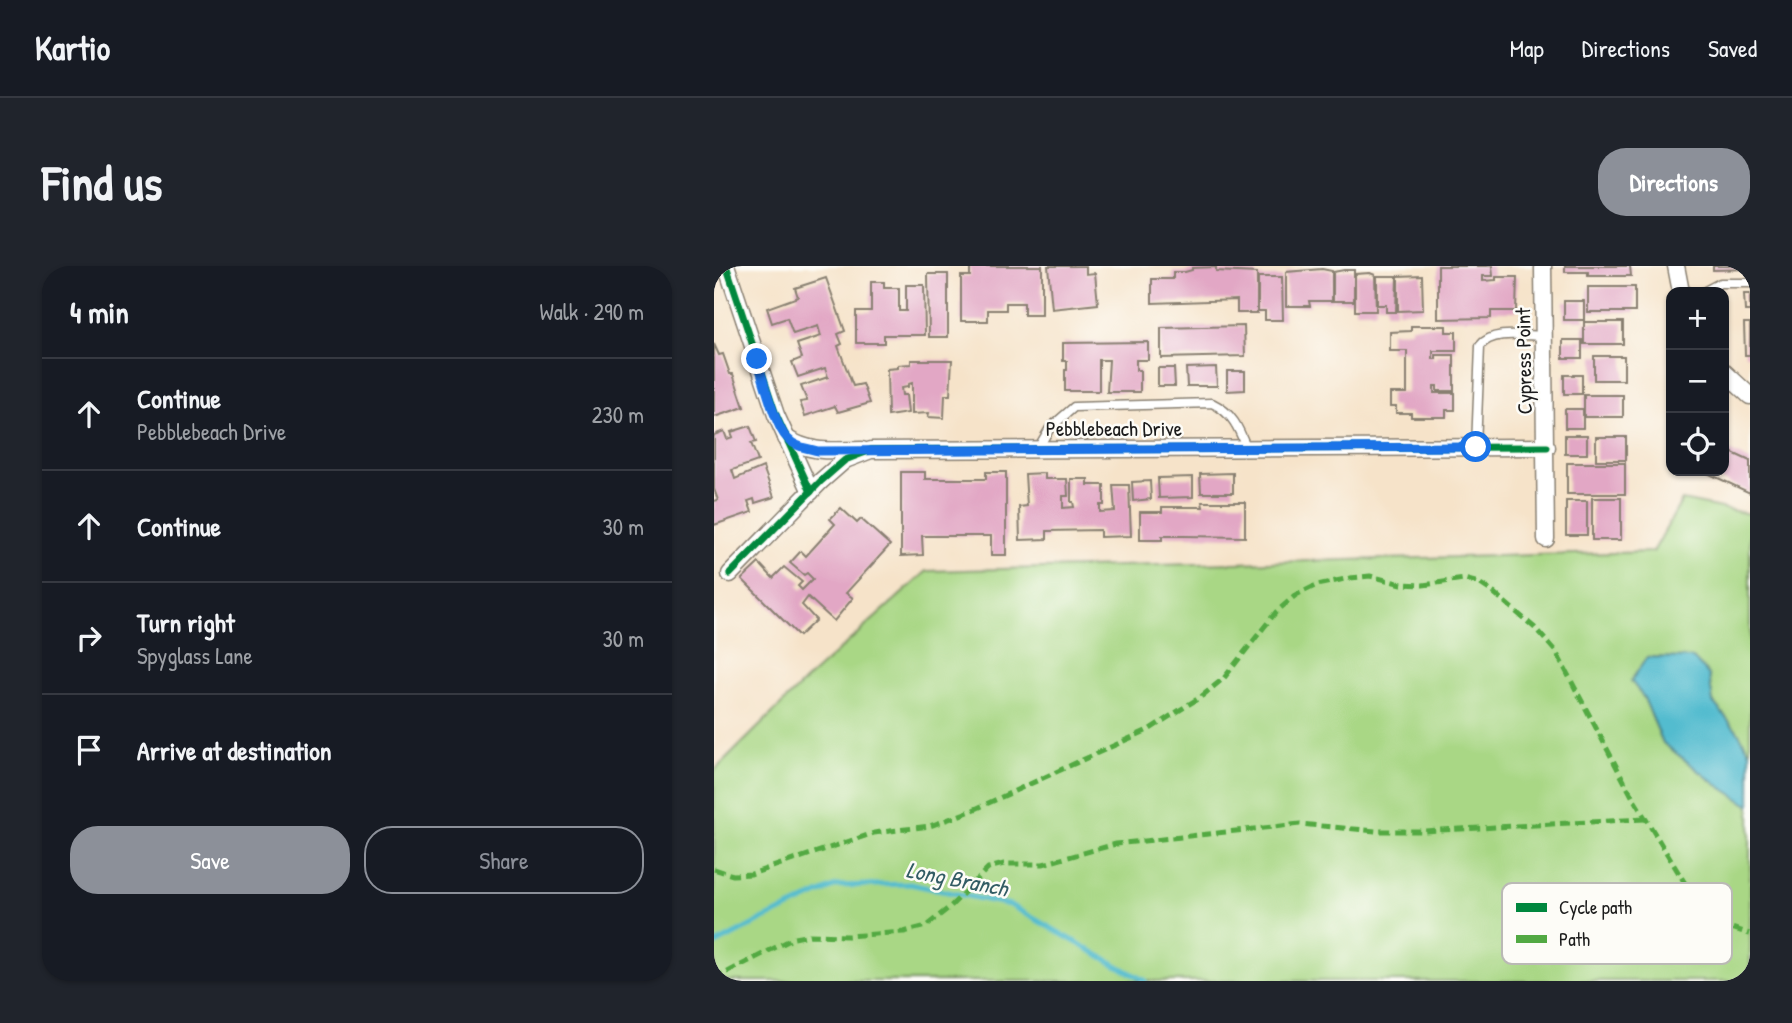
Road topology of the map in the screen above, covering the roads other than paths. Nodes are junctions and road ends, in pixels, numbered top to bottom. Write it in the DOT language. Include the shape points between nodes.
graph roads {
  1 [pos="1543,266"];
  2 [pos="1676,266"];
  3 [pos="724,269"];
  4 [pos="1750,283"];
  5 [pos="1680,287"];
  6 [pos="1714,287"];
  7 [pos="1544,335"];
  8 [pos="1729,377"];
  9 [pos="1750,396"];
  10 [pos="786,438"];
  11 [pos="1476,447"];
  12 [pos="1547,447"];
  13 [pos="1247,449"];
  14 [pos="871,450"];
  15 [pos="1037,450"];
  16 [pos="811,492"];
  17 [pos="1546,539"];
  18 [pos="730,574"];
  1 -- 7 [label="street, Cypress Point"];
  2 -- 5 [label="street"];
  3 -- 10 [label="street"];
  4 -- 6 [label="lane"];
  7 -- 11 [label="lane" via="1494,336 1480,346"];
  7 -- 12 [label="street, Cypress Point"];
  8 -- 9 [label="street"];
  10 -- 14 [label="street" via="818,451"];
  10 -- 16 [label="street"];
  11 -- 12 [label="street, Pebblebeach Drive"];
  11 -- 13 [label="street, Pebblebeach Drive"];
  12 -- 17 [label="street, Cypress Point"];
  13 -- 15 [label="street, Pebblebeach Drive"];
  13 -- 15 [label="lane" via="1236,422 1212,403 1074,407 1050,428"];
  14 -- 15 [label="street, Pebblebeach Drive"];
  14 -- 16 [label="street, Pebblebeach Drive" via="845,460"];
  16 -- 18 [label="street, Pebblebeach Drive"];
}
